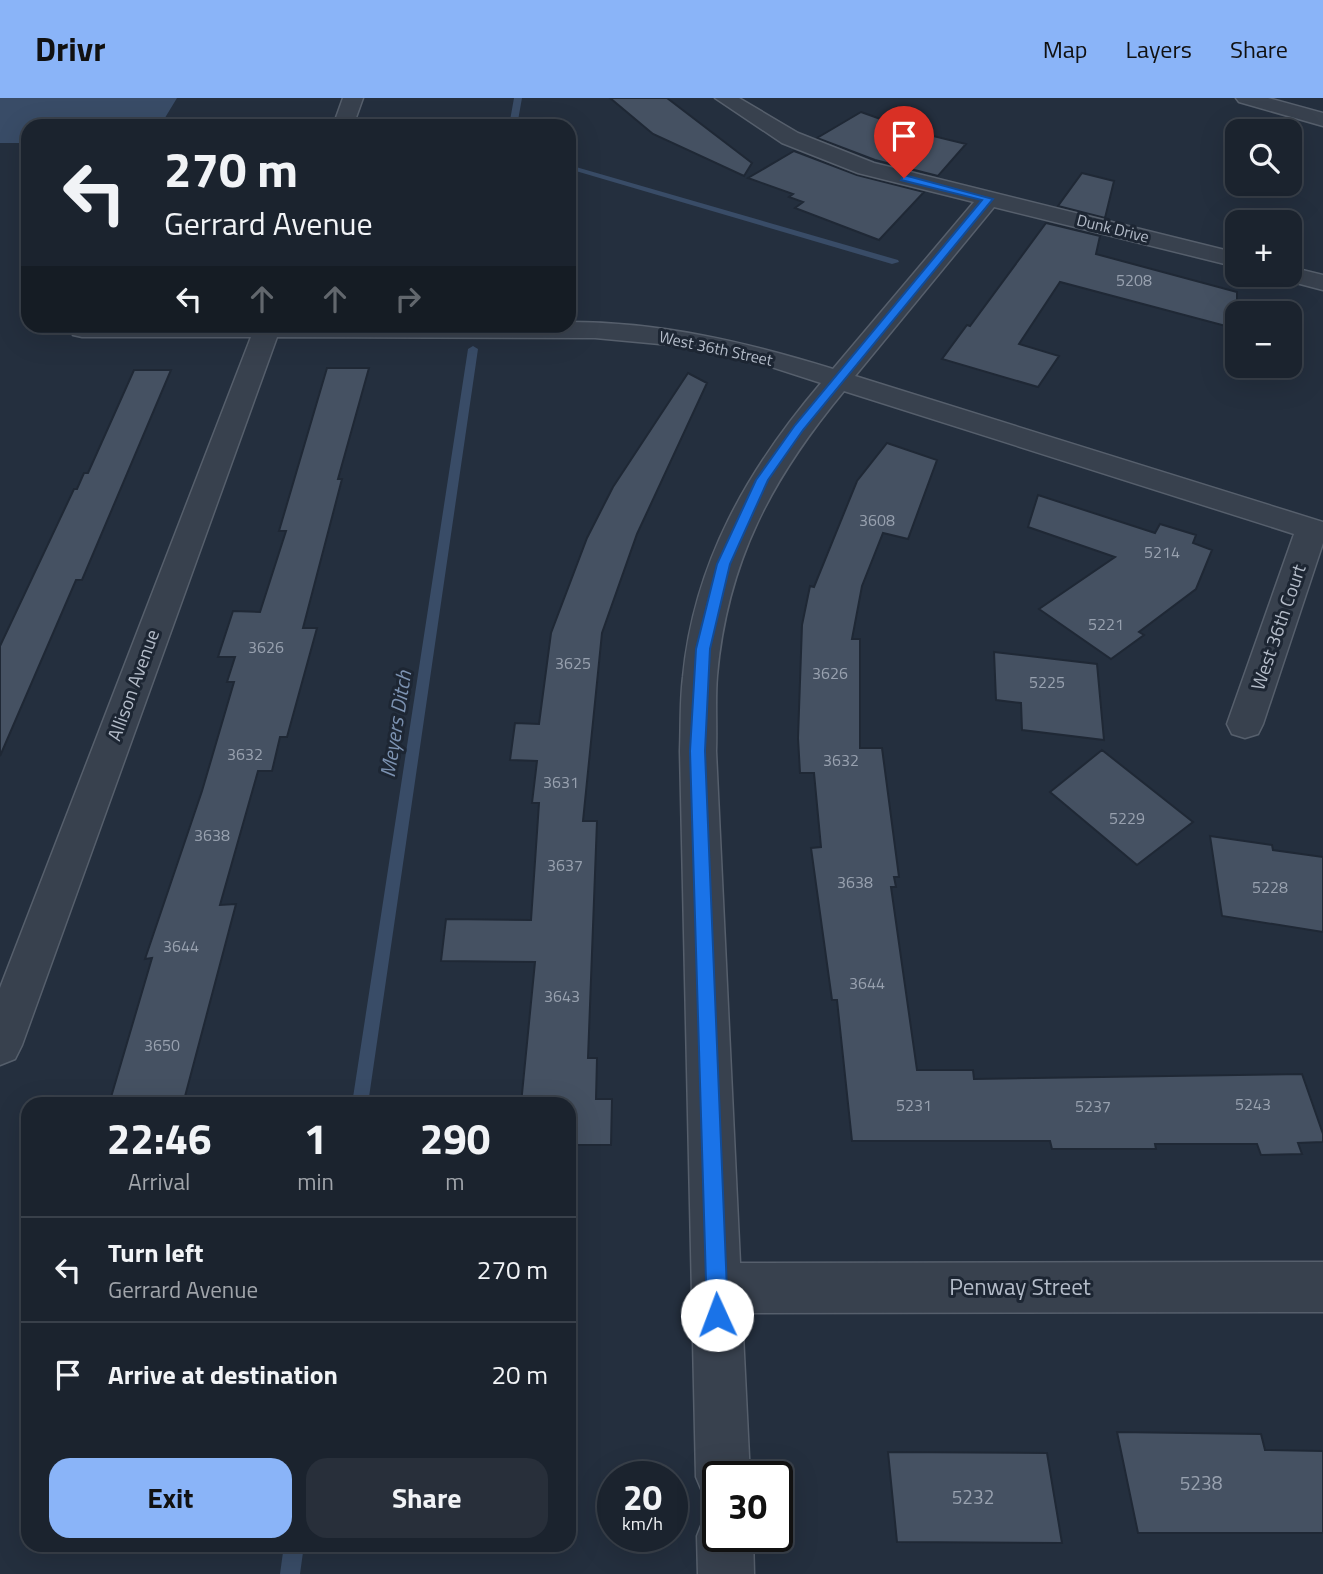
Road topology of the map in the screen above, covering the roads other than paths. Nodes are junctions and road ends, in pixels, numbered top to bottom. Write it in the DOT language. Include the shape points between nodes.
graph roads {
  1 [pos="353,98"];
  2 [pos="725,98"];
  3 [pos="1246,98"];
  4 [pos="346,119"];
  5 [pos="1323,120"];
  6 [pos="988,199"];
  7 [pos="1225,257"];
  8 [pos="1302,277"];
  9 [pos="1323,283"];
  10 [pos="576,330"];
  11 [pos="265,333"];
  12 [pos="838,381"];
  13 [pos="1317,531"];
  14 [pos="1245,724"];
  15 [pos="0,1045"];
  16 [pos="1323,1287"];
  17 [pos="716,1288"];
  18 [pos="722,1461"];
  19 [pos="725,1552"];
  20 [pos="726,1574"];
  1 -- 4 [label="street"];
  2 -- 6 [label="street, Dunk Drive" via="826,154"];
  3 -- 5 [label="street"];
  6 -- 7 [label="street, Dunk Drive"];
  6 -- 12 [label="street"];
  8 -- 9 [label="street"];
  10 -- 12 [label="street, West 36th Street" via="640,333 749,352"];
  11 -- 15 [label="street, Allison Avenue"];
  12 -- 13 [label="street, West 36th Street"];
  12 -- 17 [label="street" via="774,462 746,510 724,564 703,649 698,751"];
  13 -- 14 [label="street, West 36th Court"];
  16 -- 17 [label="street, Penway Street"];
  17 -- 18 [label="street"];
  19 -- 20 [label="street"];
}
